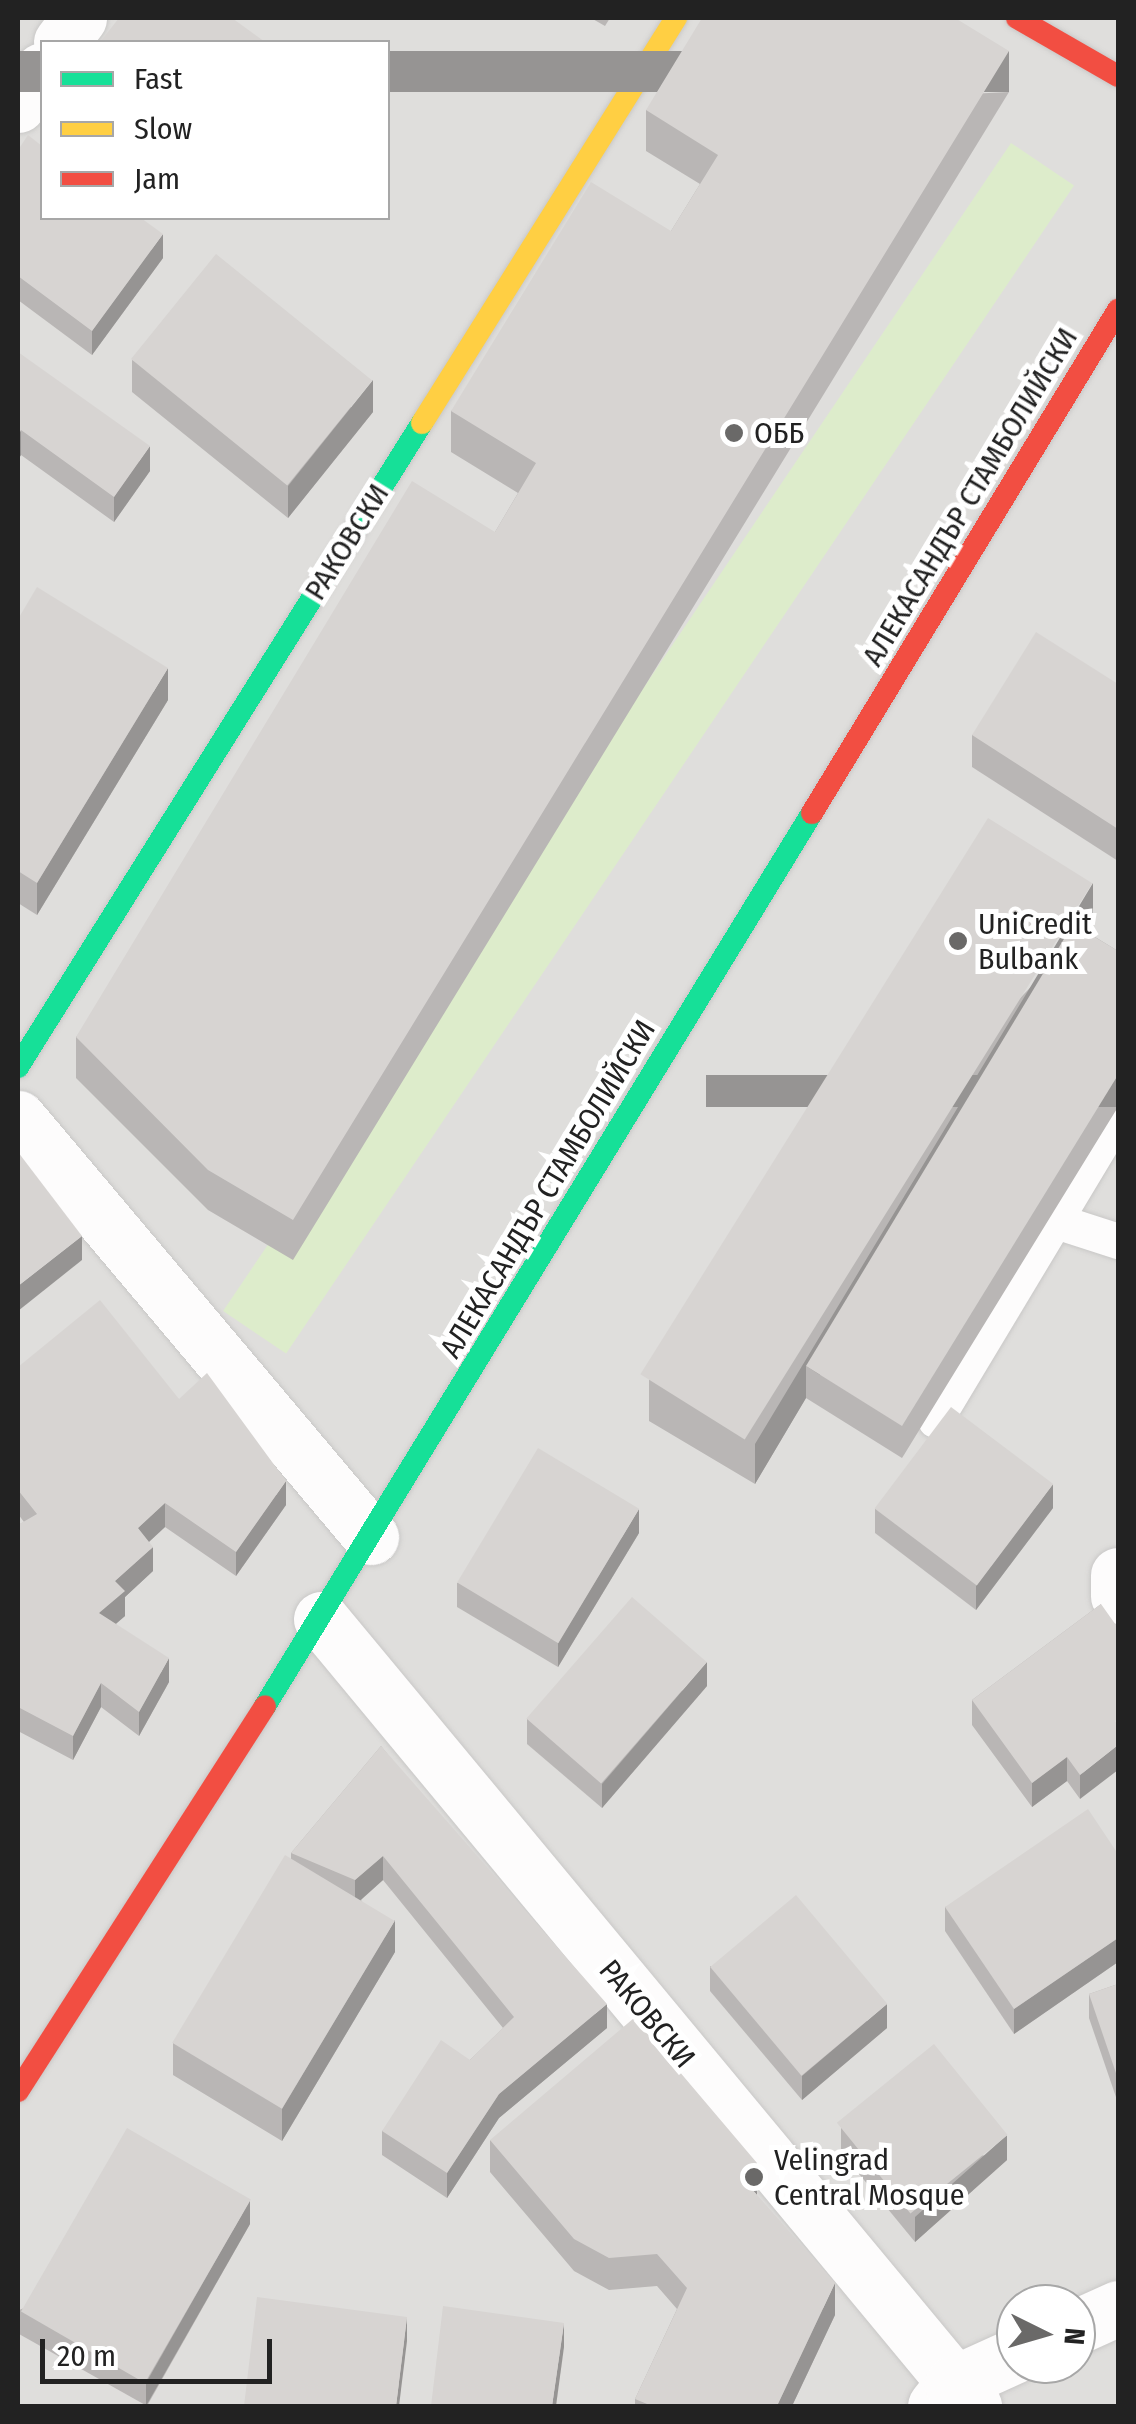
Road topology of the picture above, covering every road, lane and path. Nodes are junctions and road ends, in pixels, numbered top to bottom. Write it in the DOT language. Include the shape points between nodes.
graph roads {
  1 [pos="79,18"];
  2 [pos="676,18"];
  3 [pos="1017,18"];
  4 [pos="63,40"];
  5 [pos="40,73"];
  6 [pos="1118,76"];
  7 [pos="18,105"];
  8 [pos="1118,310"];
  9 [pos="18,1067"];
  10 [pos="1118,1115"];
  11 [pos="18,1118"];
  12 [pos="1056,1221"];
  13 [pos="1118,1241"];
  14 [pos="935,1420"];
  15 [pos="372,1537"];
  16 [pos="1118,1576"];
  17 [pos="1118,1596"];
  18 [pos="322,1620"];
  19 [pos="18,2092"];
  20 [pos="996,2369"];
  21 [pos="954,2399"];
  1 -- 4 [label="street"];
  2 -- 9 [label="main road, РАКОВСКИ"];
  3 -- 6 [label="main road"];
  5 -- 7 [label="street"];
  8 -- 15 [label="main road, АЛЕКАСАНДЪР СТАМБОЛИЙСКИ"];
  10 -- 12 [label="lane"];
  11 -- 15 [label="street"];
  12 -- 13 [label="lane"];
  12 -- 14 [label="lane"];
  15 -- 18 [label="main road, АЛЕКАСАНДЪР СТАМБОЛИЙСКИ"];
  16 -- 17 [label="street"];
  18 -- 19 [label="main road, АЛЕКАСАНДЪР СТАМБОЛИЙСКИ"];
  18 -- 21 [label="street, РАКОВСКИ"];
  20 -- 21 [label="street"];
}
